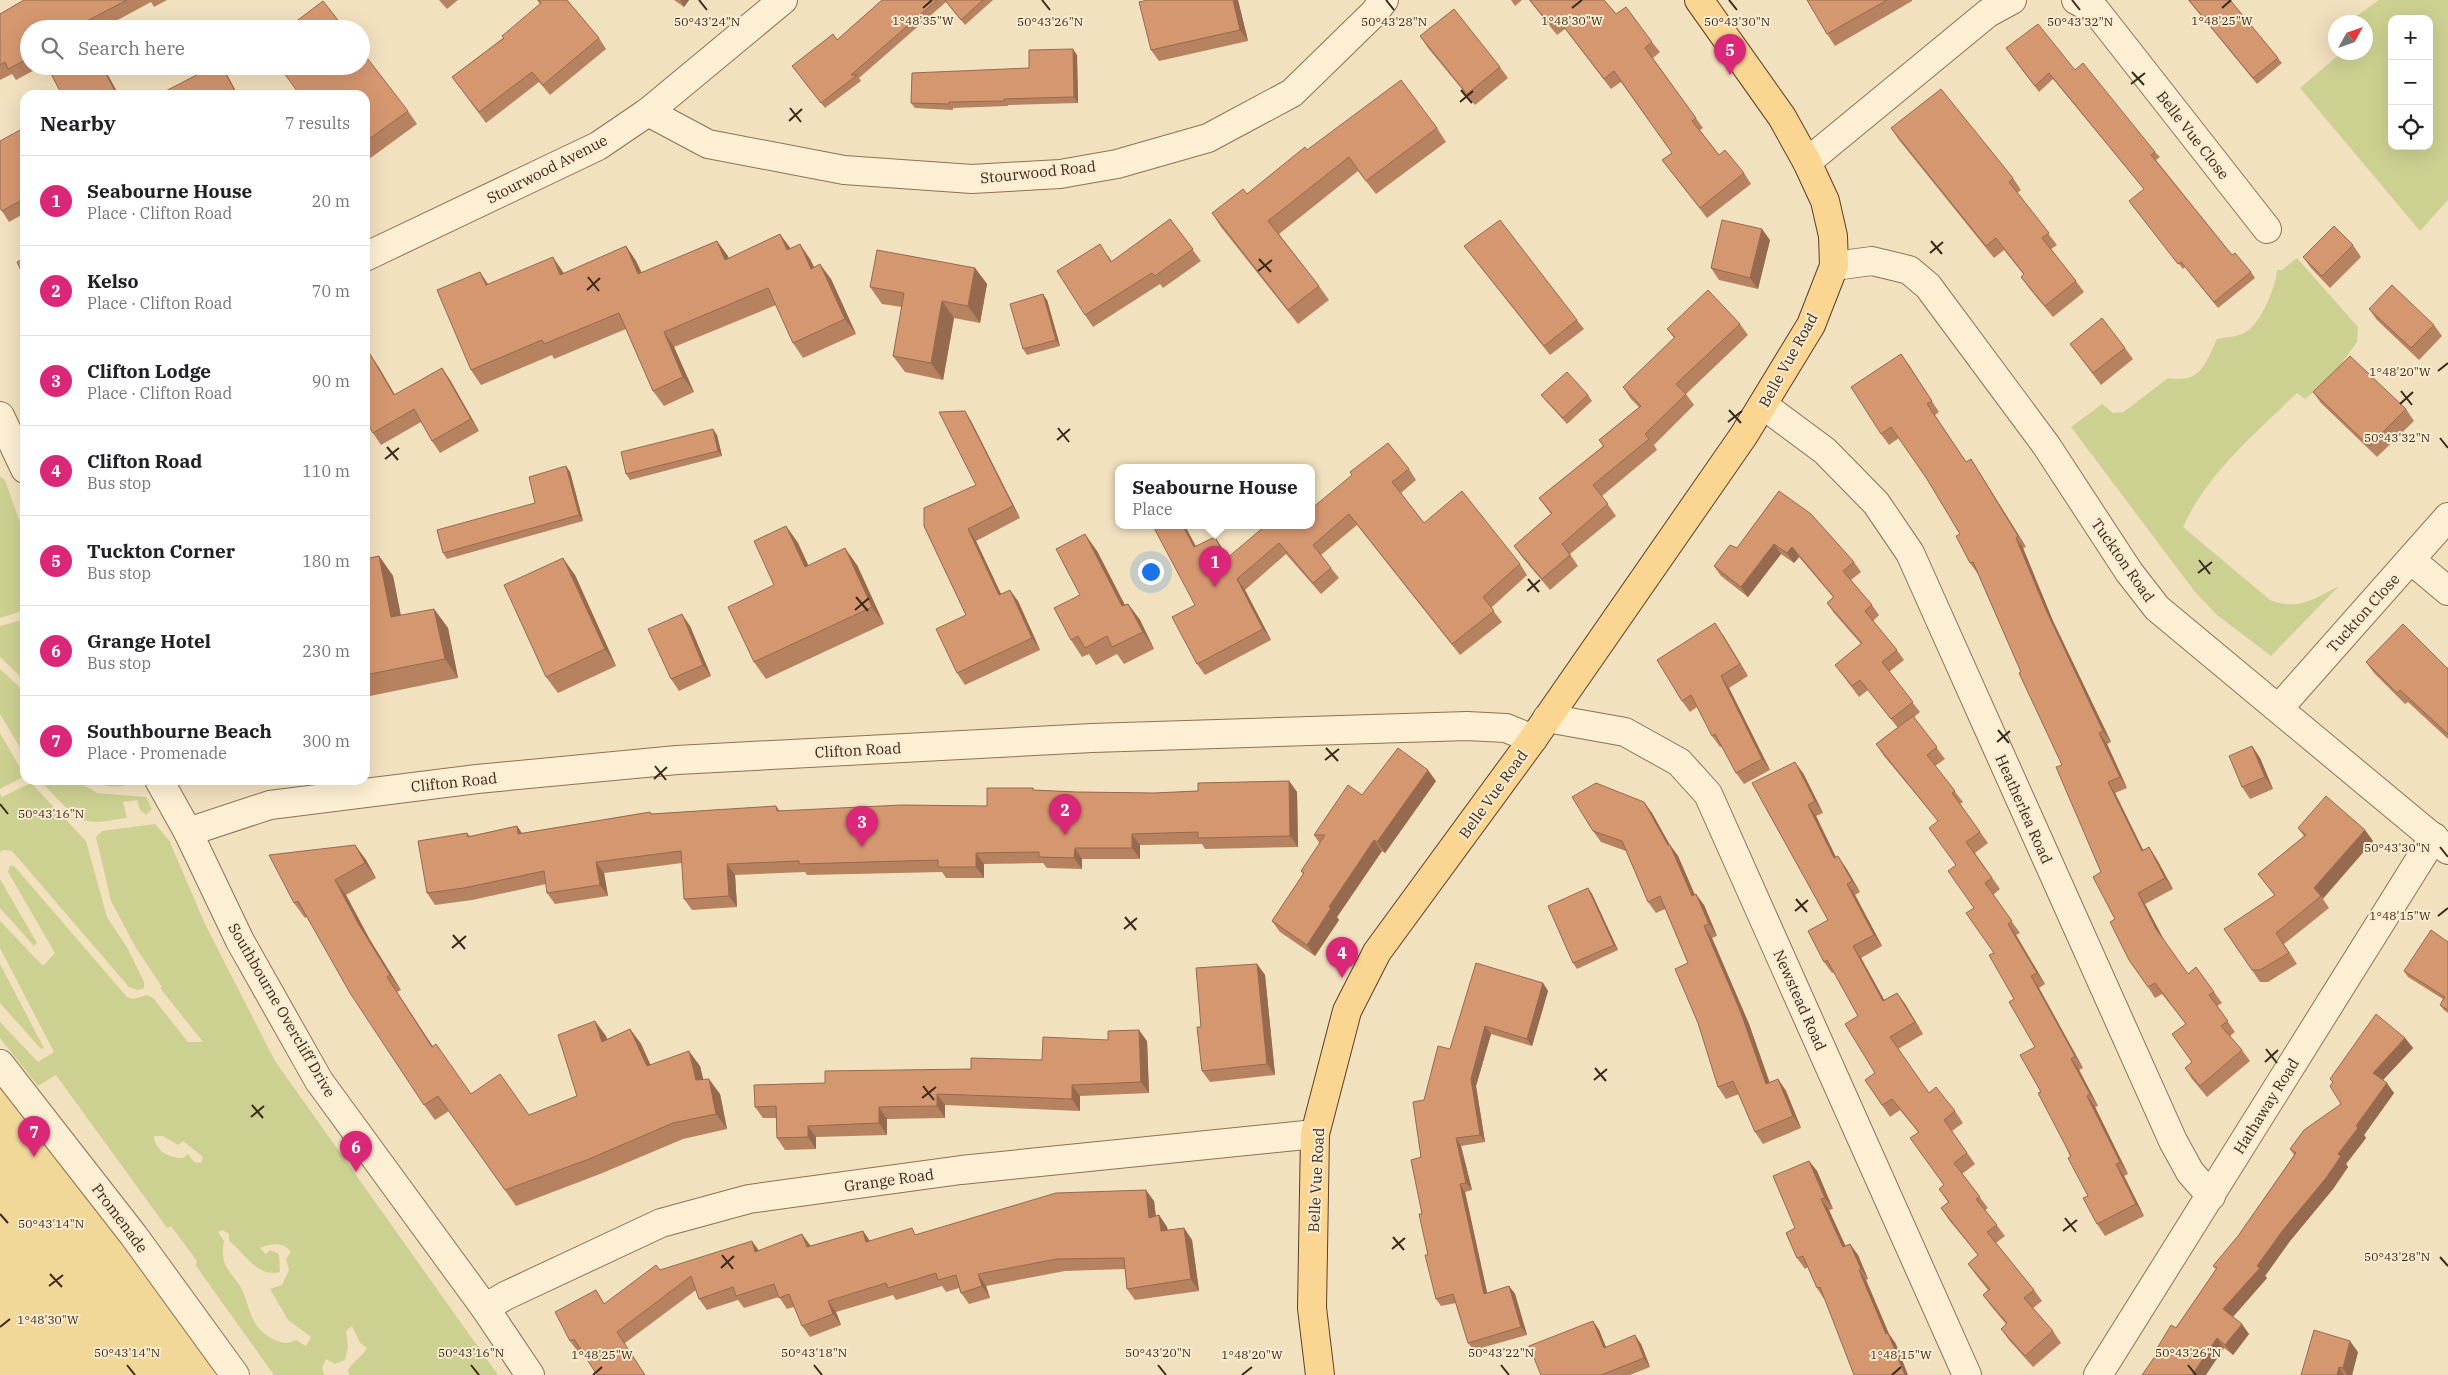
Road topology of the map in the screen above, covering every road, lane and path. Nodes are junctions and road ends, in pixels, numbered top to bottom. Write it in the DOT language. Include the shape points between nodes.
graph roads {
  1 [pos="783,0"];
  2 [pos="1384,0"];
  3 [pos="1699,0"];
  4 [pos="2012,0"];
  5 [pos="2076,0"];
  6 [pos="648,112"];
  7 [pos="1807,162"];
  8 [pos="2267,229"];
  9 [pos="370,255"];
  10 [pos="1834,266"];
  11 [pos="1763,405"];
  12 [pos="12,427"];
  13 [pos="20,453"];
  14 [pos="2448,517"];
  15 [pos="2410,560"];
  16 [pos="2448,591"];
  17 [pos="2279,708"];
  18 [pos="1540,729"];
  19 [pos="162,785"];
  20 [pos="188,832"];
  21 [pos="2441,843"];
  22 [pos="0,1064"];
  23 [pos="1315,1134"];
  24 [pos="2211,1196"];
  25 [pos="485,1308"];
  26 [pos="235,1375"];
  27 [pos="530,1375"];
  28 [pos="1320,1375"];
  29 [pos="1967,1375"];
  30 [pos="2098,1375"];
  1 -- 6 [label="street, Stourwood Avenue"];
  2 -- 6 [label="street, Stourwood Road" via="1374,14 1292,93 1208,138 1117,164 1060,174 972,179 844,170 708,144"];
  3 -- 7 [label="main road" via="1782,117"];
  4 -- 7 [label="street" via="1988,13"];
  5 -- 8 [label="street, Belle Vue Close" via="2096,11"];
  6 -- 9 [label="street, Stourwood Avenue" via="598,146"];
  7 -- 10 [label="main road" via="1825,201 1833,236"];
  10 -- 11 [label="main road, Belle Vue Road" via="1811,325"];
  10 -- 17 [label="street, Tuckton Road" via="1872,261 1909,270 1928,286 2046,444 2129,572 2157,608"];
  11 -- 18 [label="main road, Belle Vue Road"];
  11 -- 24 [label="street, Heatherlea Road" via="1825,451 1876,503 1910,553 2173,1141 2190,1172"];
  12 -- 13 [label="street"];
  14 -- 15 [label="street, Tuckton Close"];
  15 -- 16 [label="street"];
  15 -- 17 [label="street, Tuckton Close"];
  17 -- 21 [label="street, Tuckton Road"];
  18 -- 20 [label="street, Clifton Road" via="1467,726 1082,739 677,760 468,780 270,805"];
  18 -- 23 [label="main road, Belle Vue Road" via="1377,952 1346,1011"];
  18 -- 29 [label="street, Newstead Road" via="1625,732 1679,762 1708,794"];
  19 -- 20 [label="street, Southbourne Overcliff Drive"];
  20 -- 25 [label="street, Southbourne Overcliff Drive" via="240,941 318,1081"];
  21 -- 24 [label="street, Hathaway Road"];
  22 -- 26 [label="street, Promenade" via="134,1236"];
  23 -- 25 [label="street, Grange Road" via="961,1170 749,1200 661,1223"];
  23 -- 28 [label="main road, Belle Vue Road" via="1312,1308"];
  24 -- 30 [label="street, Hathaway Road"];
  25 -- 27 [label="street, Southbourne Overcliff Drive"];
}
